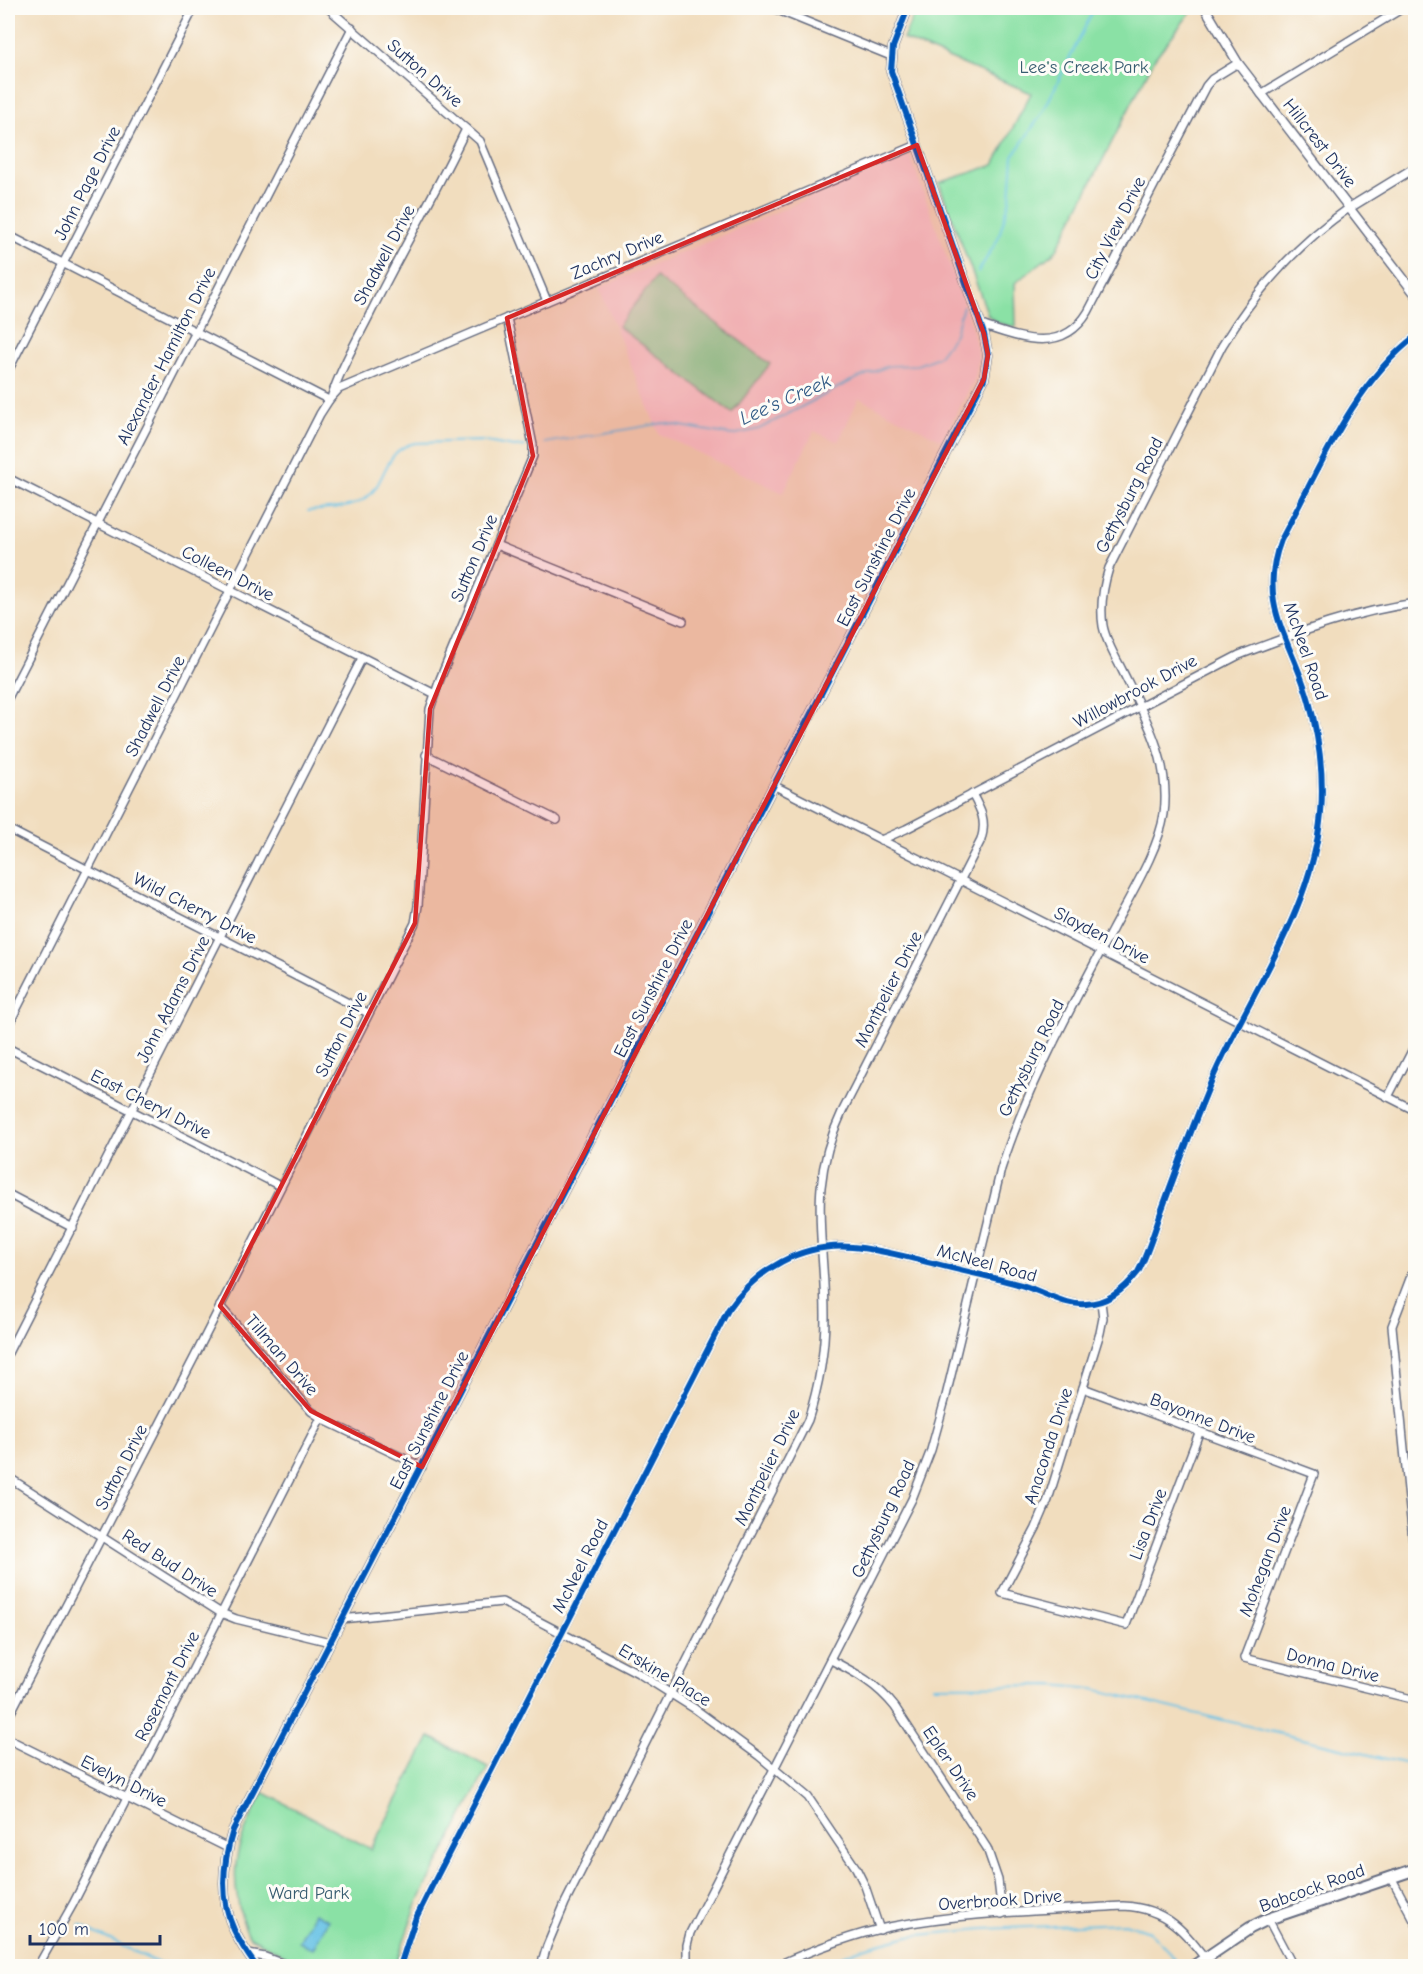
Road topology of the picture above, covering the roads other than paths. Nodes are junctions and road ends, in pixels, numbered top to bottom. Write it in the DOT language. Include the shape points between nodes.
graph roads {
  1 [pos="194,8"];
  2 [pos="328,8"];
  3 [pos="773,8"];
  4 [pos="908,8"];
  5 [pos="1205,8"];
  6 [pos="1403,8"];
  7 [pos="352,28"];
  8 [pos="891,56"];
  9 [pos="1238,63"];
  10 [pos="1261,94"];
  11 [pos="466,129"];
  12 [pos="917,145"];
  13 [pos="1416,167"];
  14 [pos="1349,208"];
  15 [pos="8,235"];
  16 [pos="63,263"];
  17 [pos="1416,295"];
  18 [pos="547,301"];
  19 [pos="507,318"];
  20 [pos="981,325"];
  21 [pos="196,331"];
  22 [pos="1416,336"];
  23 [pos="8,371"];
  24 [pos="330,398"];
  25 [pos="8,478"];
  26 [pos="97,524"];
  27 [pos="496,545"];
  28 [pos="231,591"];
  29 [pos="1416,603"];
  30 [pos="682,621"];
  31 [pos="1285,637"];
  32 [pos="362,658"];
  33 [pos="435,694"];
  34 [pos="8,698"];
  35 [pos="1139,706"];
  36 [pos="426,755"];
  37 [pos="775,786"];
  38 [pos="972,794"];
  39 [pos="557,820"];
  40 [pos="8,829"];
  41 [pos="881,840"];
  42 [pos="87,870"];
  43 [pos="960,881"];
  44 [pos="221,938"];
  45 [pos="1100,952"];
  46 [pos="368,1013"];
  47 [pos="1241,1022"];
  48 [pos="8,1026"];
  49 [pos="1416,1043"];
  50 [pos="8,1048"];
  51 [pos="1388,1097"];
  52 [pos="132,1111"];
  53 [pos="1416,1111"];
  54 [pos="279,1186"];
  55 [pos="8,1194"];
  56 [pos="73,1228"];
  57 [pos="821,1248"];
  58 [pos="1416,1263"];
  59 [pos="975,1274"];
  60 [pos="1101,1302"];
  61 [pos="220,1306"];
  62 [pos="8,1353"];
  63 [pos="1083,1388"];
  64 [pos="321,1418"];
  65 [pos="1199,1432"];
  66 [pos="422,1467"];
  67 [pos="1314,1474"];
  68 [pos="8,1477"];
  69 [pos="102,1537"];
  70 [pos="1415,1566"];
  71 [pos="221,1613"];
  72 [pos="342,1619"];
  73 [pos="1126,1625"];
  74 [pos="562,1634"];
  75 [pos="330,1642"];
  76 [pos="1244,1658"];
  77 [pos="831,1660"];
  78 [pos="671,1693"];
  79 [pos="1416,1700"];
  80 [pos="8,1718"];
  81 [pos="8,1739"];
  82 [pos="774,1769"];
  83 [pos="126,1798"];
  84 [pos="228,1848"];
  85 [pos="1416,1869"];
  86 [pos="1391,1877"];
  87 [pos="1002,1914"];
  88 [pos="1268,1919"];
  89 [pos="1416,1924"];
  90 [pos="880,1930"];
  91 [pos="248,1954"];
  92 [pos="1208,1963"];
  93 [pos="38,1966"];
  94 [pos="256,1966"];
  95 [pos="289,1966"];
  96 [pos="400,1966"];
  97 [pos="541,1966"];
  98 [pos="687,1966"];
  99 [pos="776,1966"];
  100 [pos="1194,1966"];
  101 [pos="1293,1966"];
  1 -- 16 [label="street, John Page Drive"];
  2 -- 7 [label="street, Sutton Drive"];
  3 -- 8 [label="street"];
  4 -- 8 [label="street, East Sunshine Drive"];
  5 -- 9 [label="street, Hillcrest Drive"];
  6 -- 10 [label="street"];
  7 -- 11 [label="street, Sutton Drive"];
  7 -- 21 [label="street, Alexander Hamilton Drive"];
  8 -- 12 [label="street, East Sunshine Drive" via="891,71"];
  9 -- 10 [label="street, Hillcrest Drive"];
  9 -- 20 [label="street, City View Drive" via="1206,86 1088,312 1074,329 1060,337 1042,340 1018,338"];
  10 -- 14 [label="street, Hillcrest Drive"];
  11 -- 18 [label="street, Sutton Drive" via="485,150"];
  11 -- 24 [label="street, Shadwell Drive"];
  12 -- 18 [label="street, Zachry Drive"];
  12 -- 20 [label="street, East Sunshine Drive"];
  13 -- 14 [label="street"];
  14 -- 17 [label="street, Hillcrest Drive"];
  14 -- 35 [label="street, Gettysburg Road" via="1293,254 1239,318 1115,553 1102,599 1103,628"];
  15 -- 16 [label="street"];
  16 -- 21 [label="street"];
  16 -- 23 [label="street, John Page Drive"];
  18 -- 19 [label="street, Zachry Drive"];
  19 -- 24 [label="street, Zachry Drive" via="339,389"];
  19 -- 27 [label="street, Sutton Drive" via="534,445"];
  20 -- 37 [label="street, East Sunshine Drive" via="988,355 984,379"];
  21 -- 24 [label="street"];
  21 -- 26 [label="street, Alexander Hamilton Drive"];
  22 -- 31 [label="street, McNeel Road" via="1388,359 1358,399 1281,540 1272,566 1271,585"];
  24 -- 28 [label="street, Shadwell Drive"];
  25 -- 26 [label="street, Colleen Drive"];
  26 -- 28 [label="street, Colleen Drive"];
  26 -- 34 [label="street, Alexander Hamilton Drive"];
  27 -- 30 [label="street"];
  27 -- 33 [label="street, Sutton Drive"];
  28 -- 32 [label="street, Colleen Drive"];
  28 -- 42 [label="street, Shadwell Drive"];
  29 -- 31 [label="street, Willowbrook Drive" via="1354,614"];
  31 -- 35 [label="street, Willowbrook Drive" via="1210,668"];
  31 -- 47 [label="street, McNeel Road" via="1309,700 1317,736 1321,813 1302,899"];
  32 -- 33 [label="street, Colleen Drive"];
  32 -- 44 [label="street, John Adams Drive"];
  33 -- 36 [label="street, Sutton Drive"];
  35 -- 38 [label="street, Willowbrook Drive"];
  35 -- 45 [label="street, Gettysburg Road" via="1162,760 1164,816 1153,849"];
  36 -- 39 [label="street"];
  36 -- 46 [label="street, Sutton Drive" via="415,923"];
  37 -- 41 [label="street, Slayden Drive"];
  37 -- 66 [label="street, East Sunshine Drive"];
  38 -- 41 [label="street, Willowbrook Drive"];
  38 -- 43 [label="street, Montpelier Drive" via="984,818 984,833"];
  40 -- 42 [label="street, Wild Cherry Drive"];
  41 -- 43 [label="street, Slayden Drive"];
  42 -- 44 [label="street, Wild Cherry Drive"];
  42 -- 48 [label="street, Shadwell Drive"];
  43 -- 45 [label="street, Slayden Drive"];
  43 -- 57 [label="street, Montpelier Drive" via="835,1127 820,1182"];
  44 -- 46 [label="street, Wild Cherry Drive"];
  44 -- 52 [label="street, John Adams Drive"];
  45 -- 47 [label="street, Slayden Drive"];
  45 -- 59 [label="street, Gettysburg Road" via="1023,1106 1001,1169"];
  46 -- 54 [label="street, Sutton Drive"];
  47 -- 51 [label="street, Slayden Drive"];
  47 -- 60 [label="street, McNeel Road" via="1208,1090 1141,1265 1129,1284"];
  49 -- 51 [label="street"];
  50 -- 52 [label="street, East Cheryl Drive"];
  51 -- 53 [label="street, Slayden Drive"];
  52 -- 54 [label="street, East Cheryl Drive"];
  52 -- 56 [label="street, John Adams Drive"];
  54 -- 61 [label="street, Sutton Drive"];
  55 -- 56 [label="street"];
  56 -- 62 [label="street, John Adams Drive"];
  57 -- 59 [label="street, McNeel Road" via="879,1250"];
  57 -- 74 [label="street, McNeel Road" via="795,1255 769,1269 746,1287 728,1310"];
  57 -- 78 [label="street, Montpelier Drive" via="823,1354 808,1420"];
  58 -- 70 [label="street" via="1392,1326"];
  59 -- 60 [label="street, McNeel Road" via="1072,1303"];
  59 -- 77 [label="street, Gettysburg Road" via="931,1450 912,1499"];
  60 -- 63 [label="street, Anaconda Drive" via="1101,1325"];
  61 -- 64 [label="street, Tillman Drive" via="302,1402"];
  61 -- 69 [label="street, Sutton Drive"];
  63 -- 65 [label="street, Bayonne Drive"];
  63 -- 73 [label="street, Anaconda Drive" via="1048,1500 1002,1593"];
  64 -- 66 [label="street, Tillman Drive"];
  64 -- 71 [label="street, Rosemont Drive"];
  65 -- 67 [label="street, Bayonne Drive"];
  65 -- 73 [label="street, Lisa Drive"];
  66 -- 72 [label="street, East Sunshine Drive"];
  67 -- 76 [label="street, Mohegan Drive"];
  68 -- 69 [label="street, Red Bud Drive"];
  69 -- 71 [label="street, Red Bud Drive"];
  69 -- 80 [label="street, Sutton Drive"];
  71 -- 75 [label="street, Red Bud Drive"];
  71 -- 83 [label="street, Rosemont Drive"];
  72 -- 74 [label="street, Erskine Place" via="502,1602"];
  72 -- 75 [label="street, East Sunshine Drive"];
  74 -- 78 [label="street, Erskine Place"];
  74 -- 96 [label="street, McNeel Road" via="415,1920"];
  75 -- 84 [label="street, East Sunshine Drive" via="233,1830"];
  76 -- 79 [label="street, Donna Drive"];
  77 -- 82 [label="street, Gettysburg Road"];
  77 -- 87 [label="street, Epler Drive" via="880,1689 901,1716 987,1848 998,1880"];
  78 -- 82 [label="street, Erskine Place"];
  78 -- 97 [label="street, Montpelier Drive" via="557,1919"];
  81 -- 83 [label="street, Evelyn Drive"];
  82 -- 90 [label="street, Erskine Place" via="815,1805 856,1868"];
  82 -- 98 [label="street, Gettysburg Road" via="690,1933"];
  83 -- 84 [label="street, Evelyn Drive"];
  83 -- 93 [label="street, Rosemont Drive"];
  84 -- 91 [label="street, East Sunshine Drive" via="224,1874 226,1903 234,1930"];
  85 -- 86 [label="main road, Babcock Road"];
  86 -- 88 [label="main road, Babcock Road"];
  86 -- 89 [label="street"];
  87 -- 90 [label="street, Overbrook Drive" via="938,1918"];
  87 -- 92 [label="street, Overbrook Drive" via="1141,1908 1173,1922"];
  88 -- 92 [label="main road, Babcock Road" via="1250,1928"];
  88 -- 101 [label="street"];
  90 -- 99 [label="street, Overbrook Drive"];
  91 -- 94 [label="street, East Sunshine Drive"];
  91 -- 95 [label="street"];
  92 -- 100 [label="main road, Babcock Road"];
}
